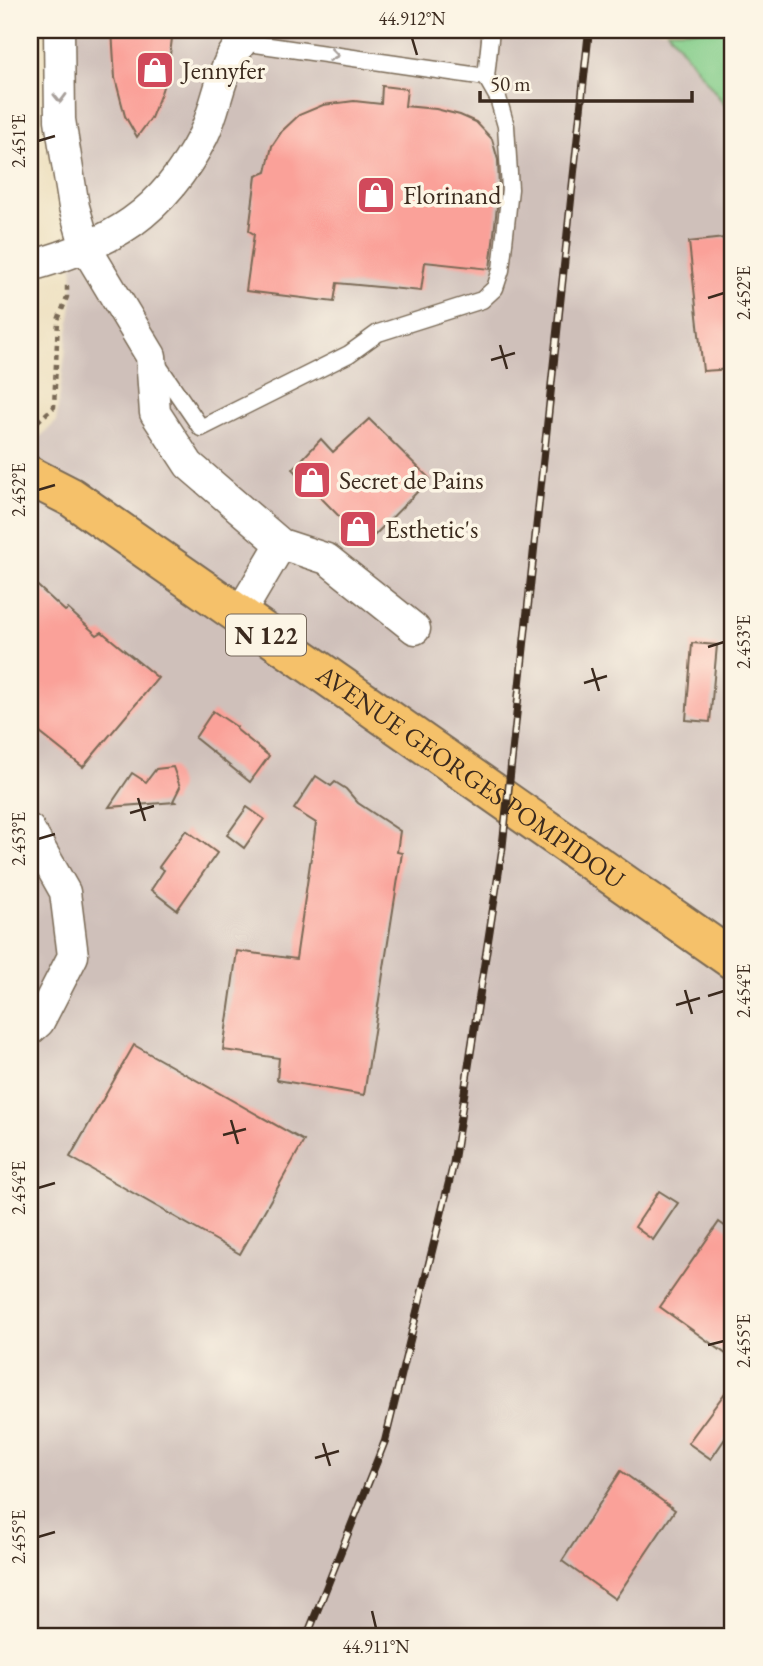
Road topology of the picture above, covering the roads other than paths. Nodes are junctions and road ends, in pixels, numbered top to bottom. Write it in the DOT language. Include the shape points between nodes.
graph roads {
  1 [pos="59,30"];
  2 [pos="491,30"];
  3 [pos="247,36"];
  4 [pos="486,77"];
  5 [pos="86,248"];
  6 [pos="30,266"];
  7 [pos="151,356"];
  8 [pos="30,453"];
  9 [pos="30,476"];
  10 [pos="71,498"];
  11 [pos="281,544"];
  12 [pos="239,615"];
  13 [pos="415,629"];
  14 [pos="30,830"];
  15 [pos="733,960"];
  16 [pos="30,1030"];
  1 -- 5 [label="street, one-way" via="61,120 74,207"];
  2 -- 4 [label="lane"];
  3 -- 4 [label="lane, one-way"];
  3 -- 5 [label="street" via="230,60 203,136 178,175 150,210"];
  4 -- 7 [label="lane" via="498,97 506,126 510,189 501,270 495,288 482,300 378,333 349,354 201,428"];
  5 -- 6 [label="street"];
  5 -- 7 [label="street"];
  7 -- 11 [label="street" via="155,413 190,465"];
  8 -- 10 [label="main road, AVENUE GEORGES POMPIDOU"];
  9 -- 10 [label="main road, AVENUE GEORGES POMPIDOU / N 122"];
  10 -- 12 [label="main road, AVENUE GEORGES POMPIDOU / N 122"];
  11 -- 12 [label="street"];
  11 -- 13 [label="street" via="327,559"];
  12 -- 15 [label="main road, AVENUE GEORGES POMPIDOU / N 122"];
  14 -- 16 [label="street" via="65,892 73,956 39,1022"];
}
